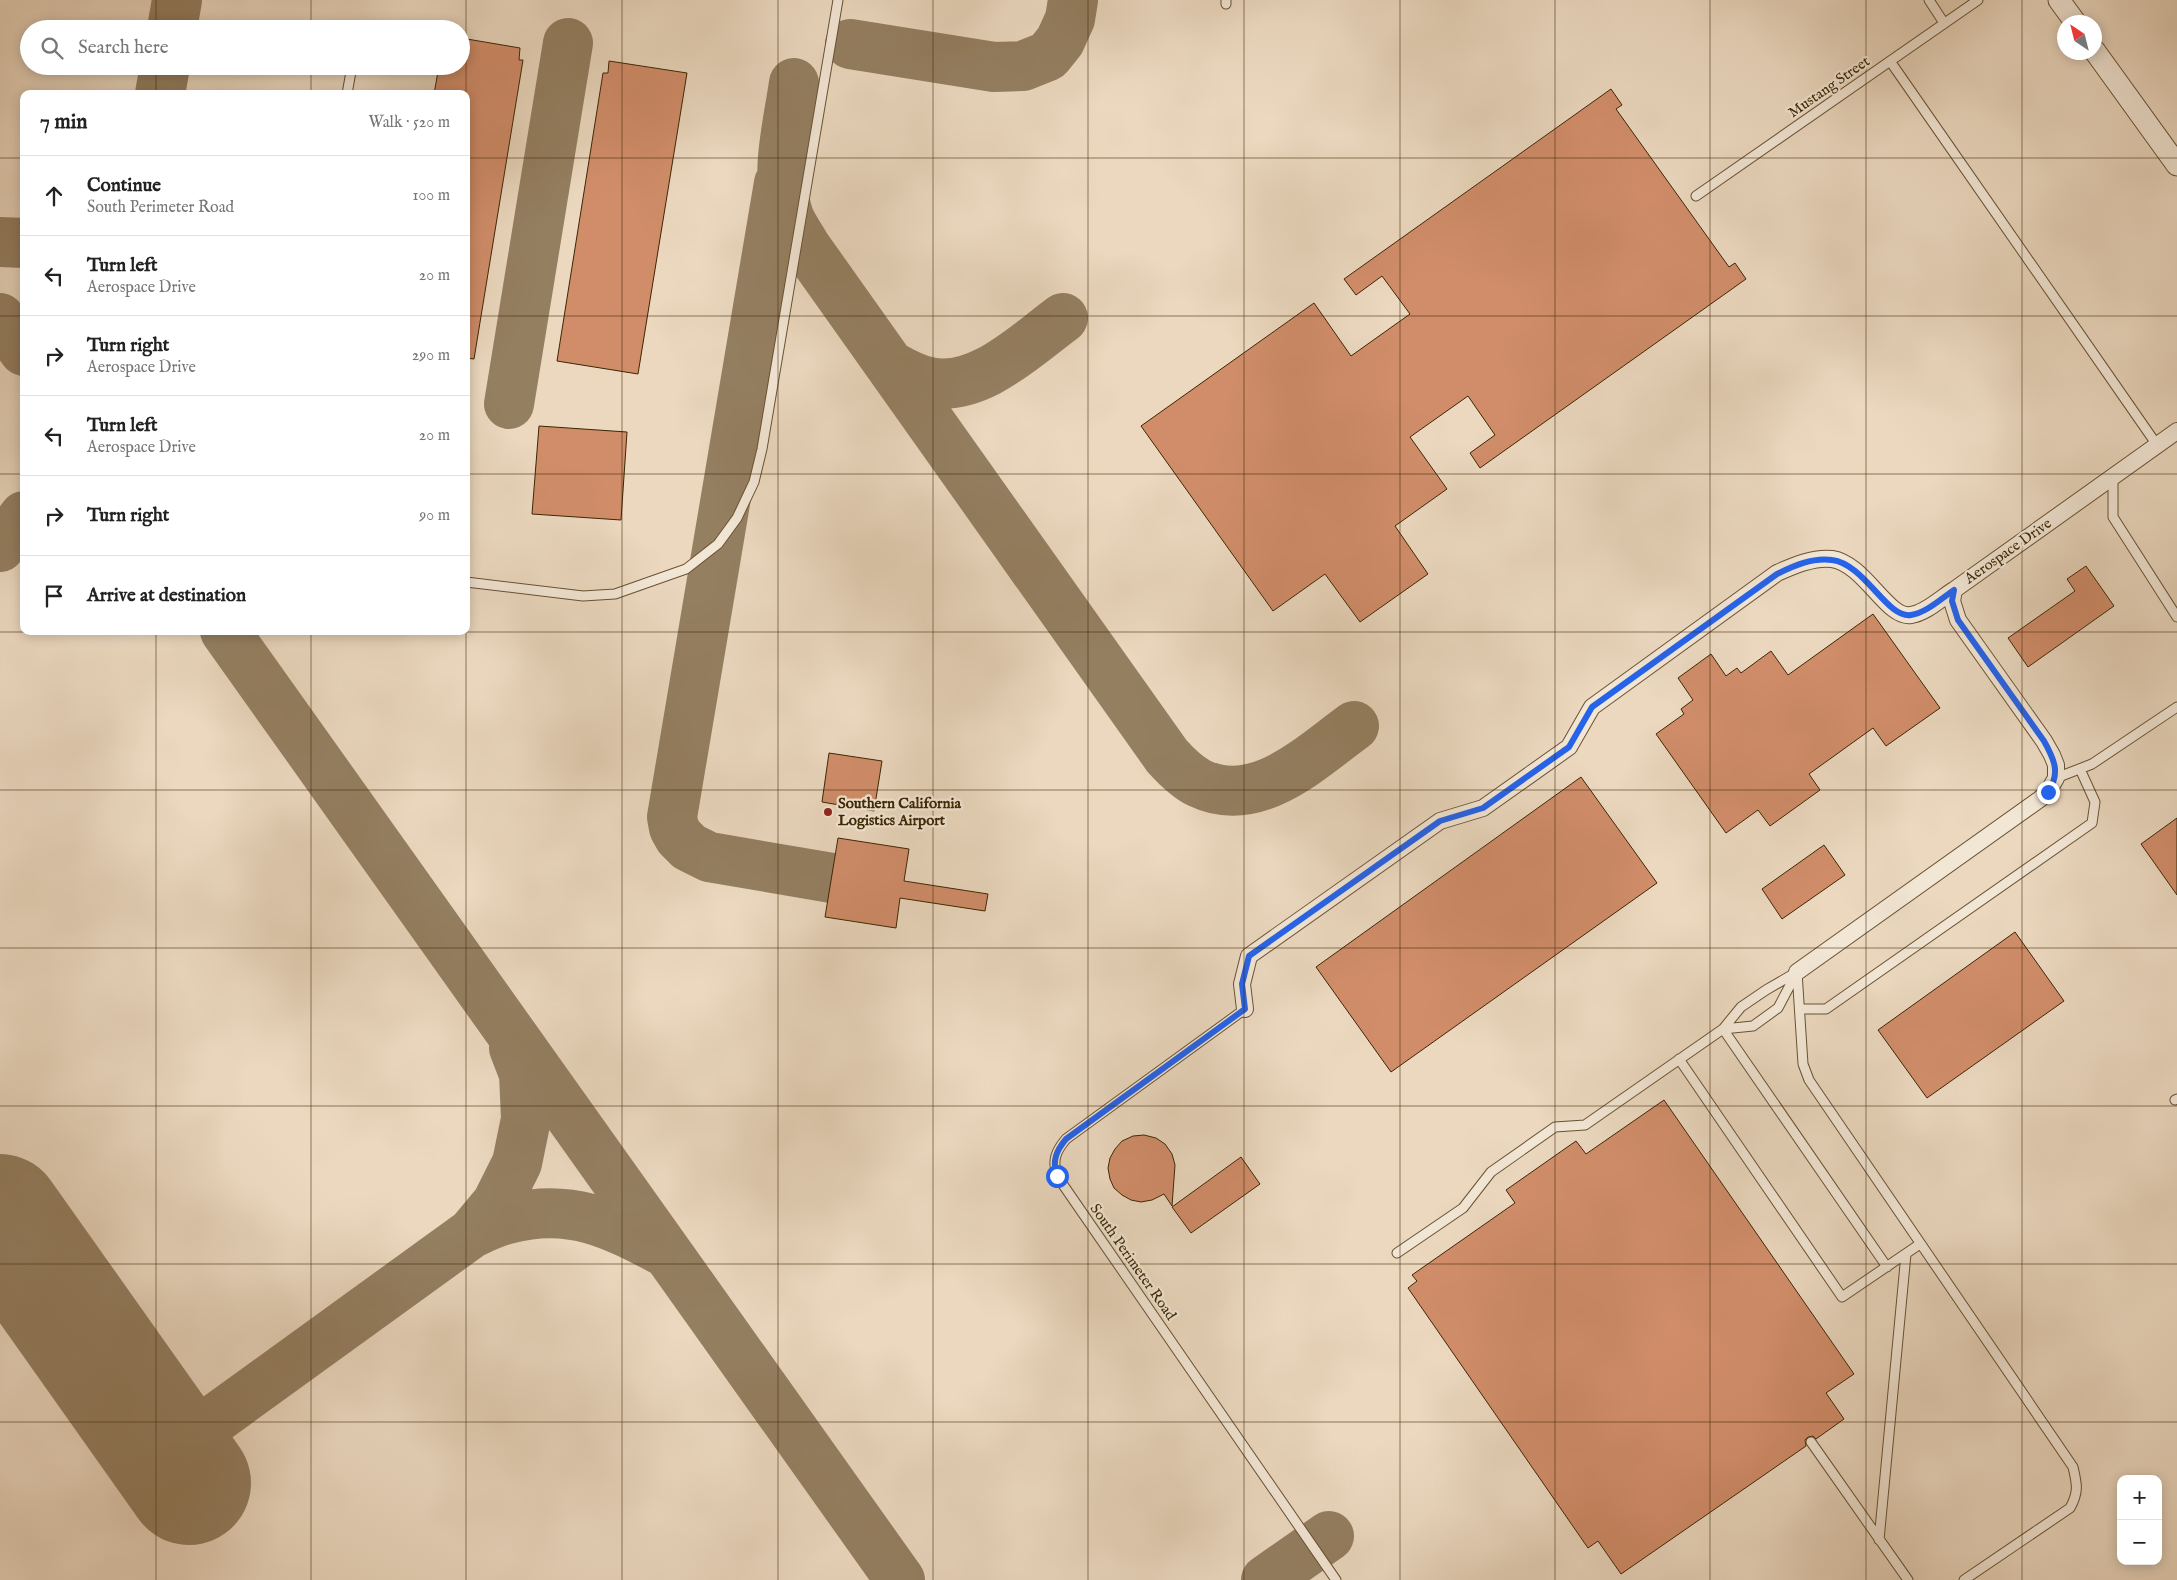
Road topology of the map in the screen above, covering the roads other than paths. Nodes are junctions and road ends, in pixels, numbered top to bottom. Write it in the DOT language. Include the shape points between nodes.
graph roads {
  1 [pos="838,0"];
  2 [pos="1929,0"];
  3 [pos="1978,0"];
  4 [pos="2058,0"];
  5 [pos="2070,15"];
  6 [pos="1944,23"];
  7 [pos="2101,60"];
  8 [pos="1890,61"];
  9 [pos="350,75"];
  10 [pos="348,90"];
  11 [pos="2177,165"];
  12 [pos="1696,196"];
  13 [pos="2177,431"];
  14 [pos="2157,445"];
  15 [pos="2113,476"];
  16 [pos="470,582"];
  17 [pos="1954,590"];
  18 [pos="2177,617"];
  19 [pos="2177,707"];
  20 [pos="2080,769"];
  21 [pos="2056,778"];
  22 [pos="1797,972"];
  23 [pos="1245,1009"];
  24 [pos="1800,1009"];
  25 [pos="1723,1029"];
  26 [pos="1679,1059"];
  27 [pos="1920,1244"];
  28 [pos="1397,1253"];
  29 [pos="1906,1254"];
  30 [pos="1887,1266"];
  31 [pos="1811,1442"];
  32 [pos="1879,1540"];
  33 [pos="1336,1580"];
  34 [pos="1908,1580"];
  35 [pos="1964,1580"];
  1 -- 16 [label="lane" via="762,449 754,482 738,518 718,544 686,569 615,594 584,596"];
  2 -- 6 [label="lane"];
  3 -- 6 [label="lane, Mustang Street"];
  4 -- 5 [label="street"];
  6 -- 8 [label="lane, Mustang Street"];
  7 -- 11 [label="street"];
  8 -- 12 [label="lane, Mustang Street"];
  8 -- 14 [label="lane"];
  9 -- 10 [label="lane"];
  13 -- 14 [label="street, Aerospace Drive"];
  14 -- 15 [label="street, Aerospace Drive"];
  15 -- 17 [label="street, Aerospace Drive"];
  15 -- 18 [label="lane" via="2113,517"];
  17 -- 21 [label="street" via="1952,601 1958,620 2044,741 2056,765"];
  17 -- 23 [label="street, Aerospace Drive" via="1912,615 1902,615 1848,565 1832,560 1815,560 1777,574 1592,707 1569,747 1483,808 1440,821 1249,956 1242,984"];
  19 -- 20 [label="lane"];
  20 -- 21 [label="lane"];
  20 -- 24 [label="lane" via="2095,802 2092,823 1826,1008"];
  21 -- 22 [label="street" via="2040,800"];
  22 -- 24 [label="lane"];
  22 -- 25 [label="lane" via="1741,1006"];
  22 -- 25 [label="lane" via="1778,1008 1753,1026"];
  23 -- 33 [label="lane, South Perimeter Road" via="1066,1139 1057,1150 1053,1165 1057,1176"];
  24 -- 27 [label="lane" via="1803,1064 1809,1080"];
  25 -- 26 [label="lane"];
  25 -- 30 [label="lane"];
  26 -- 28 [label="lane" via="1586,1125 1555,1127 1491,1172 1463,1208"];
  26 -- 30 [label="lane" via="1842,1297"];
  27 -- 29 [label="lane"];
  27 -- 35 [label="lane" via="2073,1466 2077,1481 2076,1496 2070,1508"];
  29 -- 30 [label="lane"];
  29 -- 32 [label="lane"];
  31 -- 32 [label="lane"];
  32 -- 34 [label="lane"];
}
